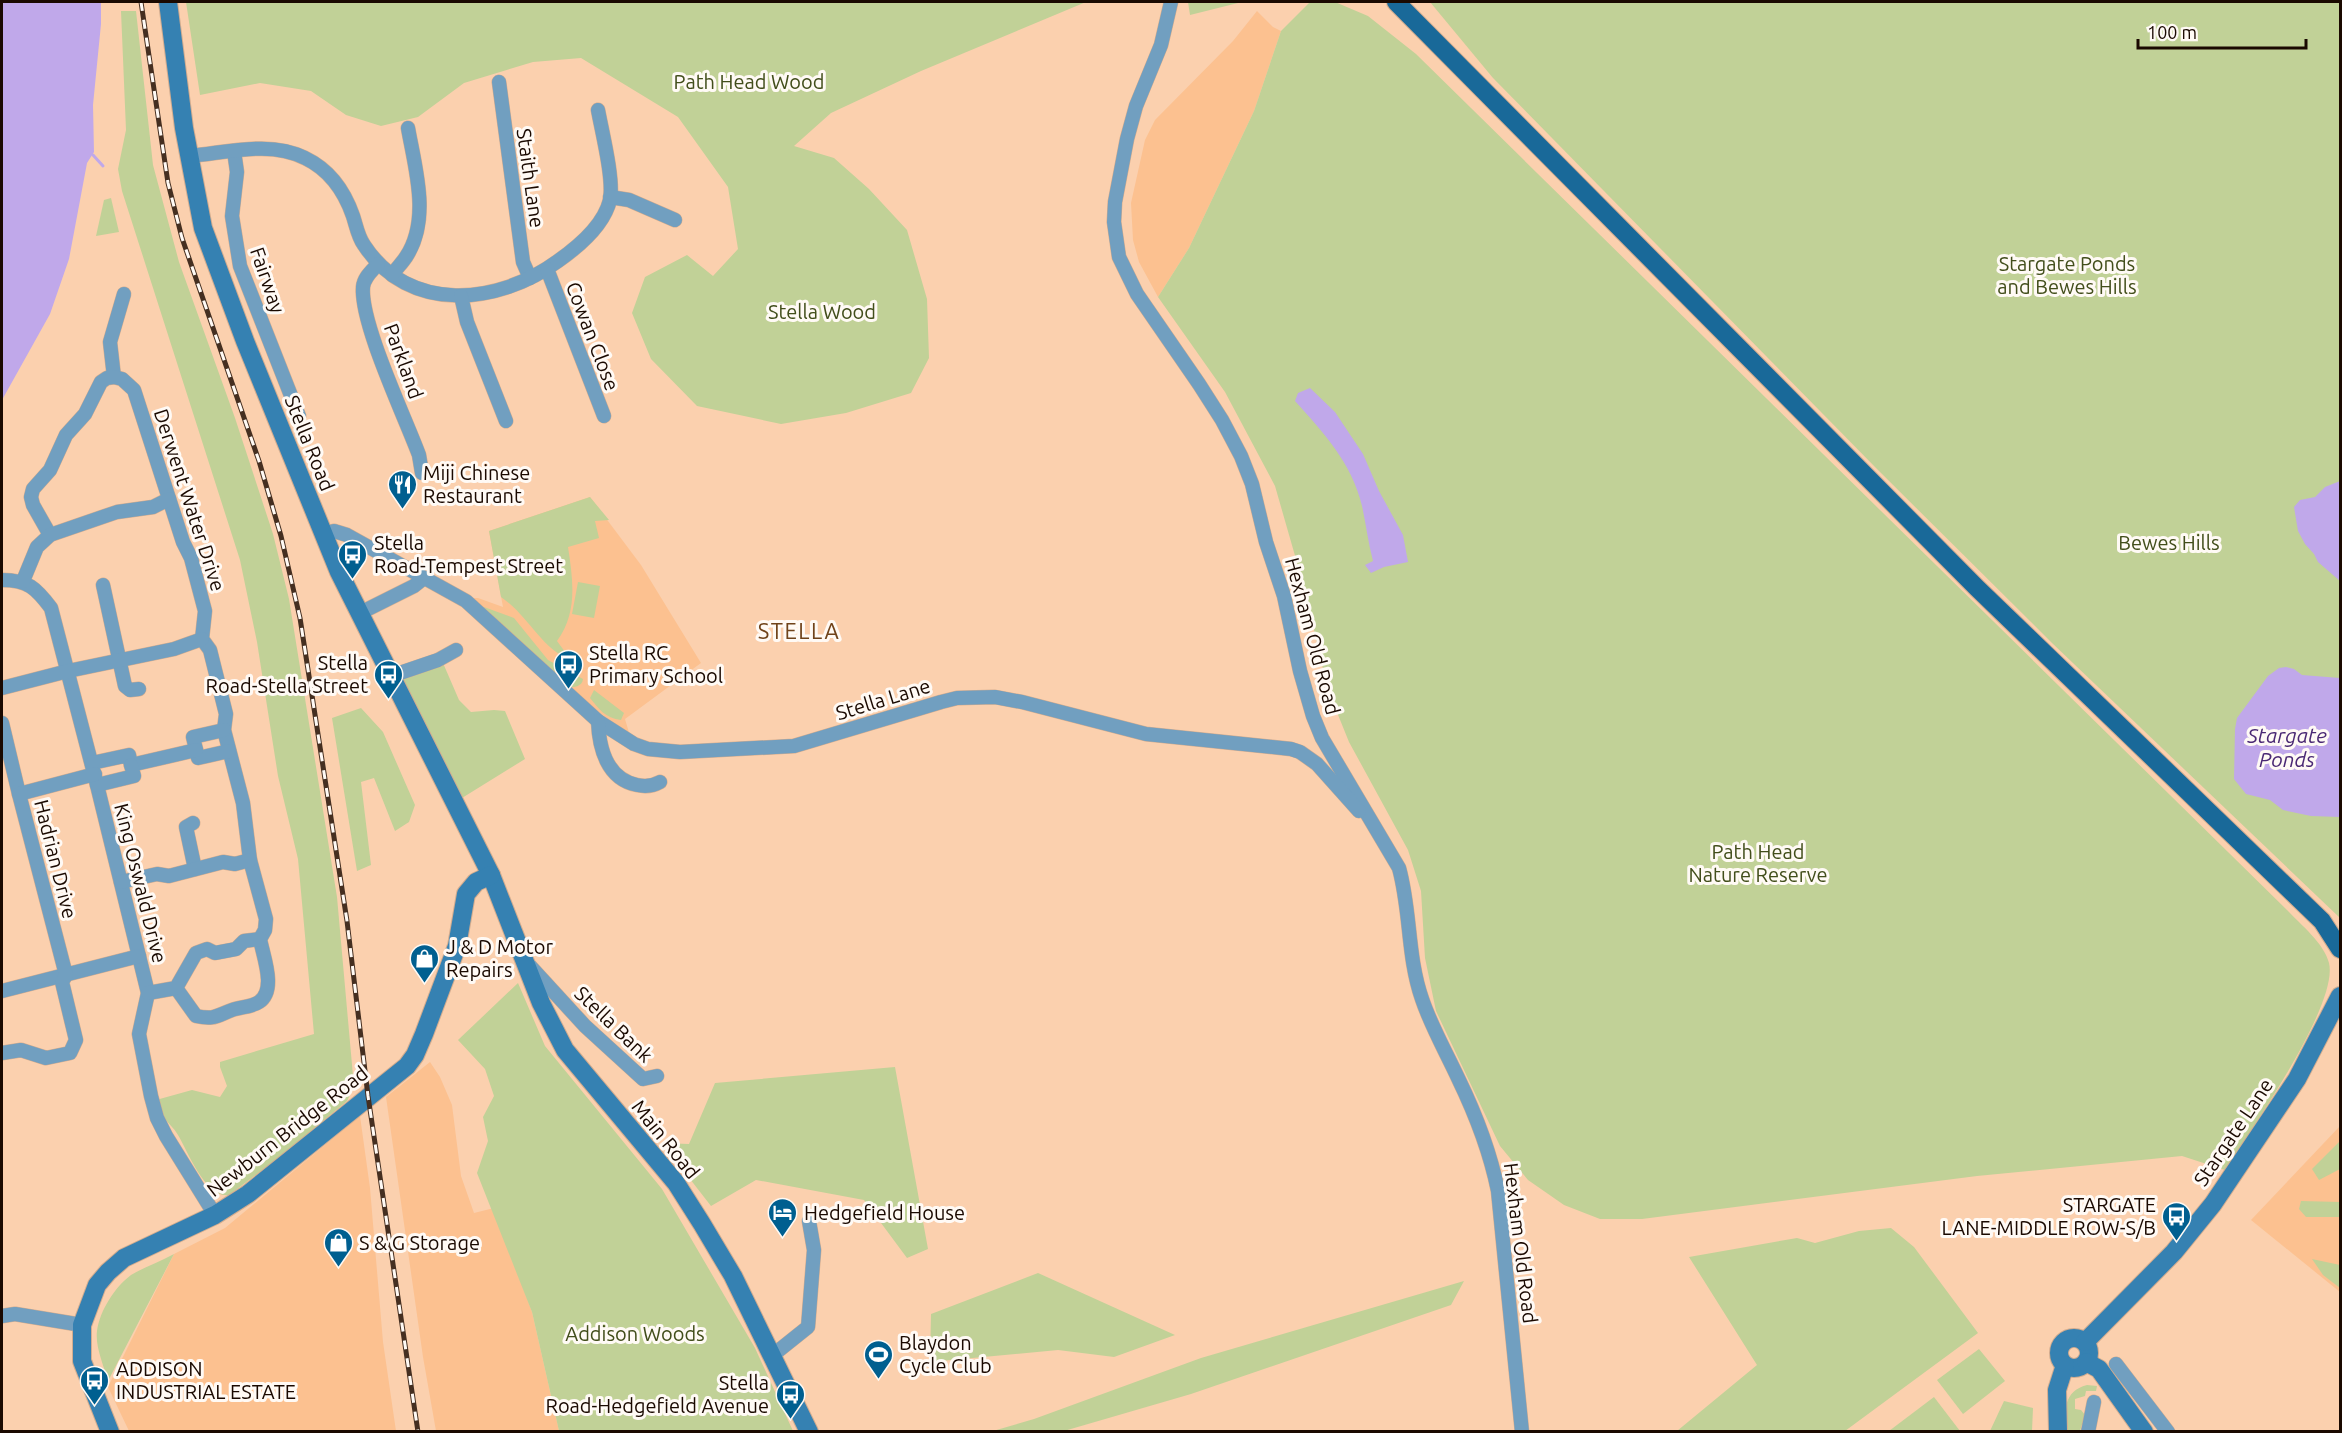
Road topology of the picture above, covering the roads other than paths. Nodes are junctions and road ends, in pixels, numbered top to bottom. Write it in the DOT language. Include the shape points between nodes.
graph roads {
  1 [pos="168,2"];
  2 [pos="1171,2"];
  3 [pos="1396,2"];
  4 [pos="499,82"];
  5 [pos="598,110"];
  6 [pos="408,128"];
  7 [pos="234,151"];
  8 [pos="189,156"];
  9 [pos="610,197"];
  10 [pos="675,220"];
  11 [pos="378,264"];
  12 [pos="547,269"];
  13 [pos="392,275"];
  14 [pos="530,278"];
  15 [pos="124,294"];
  16 [pos="461,296"];
  17 [pos="114,377"];
  18 [pos="298,416"];
  19 [pos="604,416"];
  20 [pos="506,421"];
  21 [pos="422,473"];
  22 [pos="169,499"];
  23 [pos="323,534"];
  24 [pos="50,535"];
  25 [pos="424,578"];
  26 [pos="2,580"];
  27 [pos="22,581"];
  28 [pos="103,585"];
  29 [pos="360,613"];
  30 [pos="202,639"];
  31 [pos="456,650"];
  32 [pos="118,661"];
  33 [pos="68,671"];
  34 [pos="391,676"];
  35 [pos="2,688"];
  36 [pos="139,689"];
  37 [pos="598,721"];
  38 [pos="2,723"];
  39 [pos="224,730"];
  40 [pos="1322,738"];
  41 [pos="4,749"];
  42 [pos="196,750"];
  43 [pos="229,751"];
  44 [pos="1308,757"];
  45 [pos="131,765"];
  46 [pos="94,774"];
  47 [pos="660,782"];
  48 [pos="19,794"];
  49 [pos="193,823"];
  50 [pos="1377,829"];
  51 [pos="250,860"];
  52 [pos="195,868"];
  53 [pos="491,875"];
  54 [pos="121,882"];
  55 [pos="2322,921"];
  56 [pos="2340,932"];
  57 [pos="260,939"];
  58 [pos="2340,949"];
  59 [pos="139,956"];
  60 [pos="524,961"];
  61 [pos="66,975"];
  62 [pos="176,988"];
  63 [pos="2,991"];
  64 [pos="148,993"];
  65 [pos="2340,996"];
  66 [pos="2336,1013"];
  67 [pos="2,1053"];
  68 [pos="657,1076"];
  69 [pos="215,1215"];
  70 [pos="809,1221"];
  71 [pos="2,1316"];
  72 [pos="82,1324"];
  73 [pos="2085,1342"];
  74 [pos="773,1355"];
  75 [pos="2085,1362"];
  76 [pos="2115,1364"];
  77 [pos="2065,1365"];
  78 [pos="2131,1398"];
  79 [pos="2094,1402"];
  80 [pos="110,1431"];
  81 [pos="809,1431"];
  82 [pos="1522,1431"];
  83 [pos="2058,1431"];
  84 [pos="2088,1431"];
  85 [pos="2144,1431"];
  86 [pos="2168,1431"];
  1 -- 8 [label="main road, Stella Road"];
  2 -- 40 [label="street, Hexham Old Road" via="1161,45 1127,139 1115,202 1119,257 1137,294 1222,420 1252,484 1312,716"];
  3 -- 55 [label="main road" via="1977,588"];
  4 -- 14 [label="street, Staith Lane" via="523,262"];
  5 -- 9 [label="street"];
  6 -- 13 [label="street" via="419,189 417,230 407,256"];
  7 -- 8 [label="street"];
  7 -- 11 [label="street" via="260,148 293,152 318,165 343,191 363,244"];
  7 -- 18 [label="street, Fairway" via="237,172 232,216 240,266"];
  8 -- 23 [label="main road, Stella Road" via="203,228"];
  9 -- 10 [label="street" via="628,200"];
  9 -- 12 [label="street" via="600,221"];
  11 -- 13 [label="street"];
  11 -- 21 [label="street, Parkland" via="363,286 365,305"];
  12 -- 14 [label="street"];
  12 -- 19 [label="street, Cowan Close"];
  13 -- 16 [label="street" via="420,291"];
  14 -- 16 [label="street" via="493,292"];
  15 -- 17 [label="street" via="110,342"];
  16 -- 20 [label="street" via="467,322"];
  17 -- 22 [label="street, Derwent Water Drive" via="134,390"];
  17 -- 24 [label="street" via="101,382 85,414 66,435 50,470 33,489 33,505"];
  22 -- 24 [label="street" via="153,507 117,512"];
  22 -- 30 [label="street, Derwent Water Drive" via="206,611"];
  23 -- 25 [label="street, Stella Lane" via="340,532"];
  23 -- 29 [label="main road, Stella Road"];
  24 -- 27 [label="street" via="37,547"];
  25 -- 29 [label="street"];
  25 -- 37 [label="street, Stella Lane" via="466,601"];
  26 -- 27 [label="street"];
  27 -- 33 [label="street, King Oswald Drive" via="32,586 51,608"];
  28 -- 32 [label="street"];
  29 -- 34 [label="main road, Stella Road"];
  30 -- 32 [label="street"];
  30 -- 39 [label="street" via="210,650 226,714"];
  31 -- 34 [label="street"];
  32 -- 33 [label="street"];
  32 -- 36 [label="street" via="125,686"];
  33 -- 35 [label="street"];
  33 -- 46 [label="street, King Oswald Drive"];
  34 -- 53 [label="main road, Stella Road"];
  37 -- 44 [label="street, Stella Lane" via="634,744 660,752 778,747 807,743 949,700 995,698 1146,734 1291,749"];
  37 -- 47 [label="street" via="602,749 613,771 633,784 648,786"];
  38 -- 41 [label="street"];
  39 -- 42 [label="street" via="193,737"];
  39 -- 43 [label="street"];
  40 -- 44 [label="street"];
  40 -- 50 [label="street, Hexham Old Road"];
  41 -- 48 [label="street"];
  42 -- 43 [label="street" via="198,758"];
  42 -- 45 [label="street"];
  43 -- 51 [label="street" via="243,802"];
  44 -- 50 [label="street, Stella Lane"];
  45 -- 46 [label="street" via="129,755"];
  45 -- 46 [label="street" via="134,776"];
  46 -- 48 [label="street, Hadrian Drive"];
  46 -- 54 [label="street, King Oswald Drive"];
  48 -- 61 [label="street, Hadrian Drive"];
  49 -- 52 [label="street" via="186,827"];
  50 -- 82 [label="street, Hexham Old Road" via="1394,856 1405,890 1410,948 1422,1000 1480,1128 1492,1164"];
  51 -- 52 [label="street"];
  51 -- 57 [label="street" via="266,919"];
  52 -- 54 [label="street" via="169,876 157,874"];
  53 -- 60 [label="main road, Main Road"];
  53 -- 69 [label="main road, Newburn Bridge Road" via="476,882 466,894 457,946 415,1054 398,1075 249,1194"];
  54 -- 59 [label="street, King Oswald Drive"];
  55 -- 56 [label="main road"];
  55 -- 58 [label="main road"];
  57 -- 62 [label="street" via="244,942 236,949 195,953"];
  57 -- 62 [label="street" via="269,984 259,1002 212,1019 196,1016"];
  59 -- 61 [label="street"];
  59 -- 64 [label="street, King Oswald Drive"];
  60 -- 68 [label="street, Stella Bank" via="585,1026 643,1079"];
  60 -- 74 [label="main road, Main Road" via="565,1050 676,1183 733,1276"];
  61 -- 63 [label="street"];
  61 -- 67 [label="street, Hadrian Drive" via="62,982 76,1040 70,1053 46,1058 21,1050"];
  62 -- 64 [label="street"];
  64 -- 69 [label="street, King Oswald Drive" via="139,1034 157,1118"];
  65 -- 66 [label="main road, Stargate Lane"];
  66 -- 73 [label="main road, Stargate Lane" via="2213,1204 2174,1252"];
  69 -- 72 [label="main road, Newburn Bridge Road" via="124,1258 97,1285"];
  70 -- 74 [label="street" via="814,1250 808,1327"];
  71 -- 72 [label="street" via="15,1314"];
  72 -- 80 [label="main road, Newburn Bridge Road" via="82,1361"];
  73 -- 75 [label="main road"];
  73 -- 77 [label="main road" via="2077,1338 2064,1341 2059,1356"];
  74 -- 81 [label="main road, Main Road"];
  75 -- 77 [label="main road" via="2074,1368"];
  75 -- 78 [label="main road" via="2099,1369"];
  76 -- 78 [label="street"];
  77 -- 83 [label="main road" via="2057,1390"];
  78 -- 85 [label="main road"];
  78 -- 86 [label="street"];
  79 -- 84 [label="street"];
}
